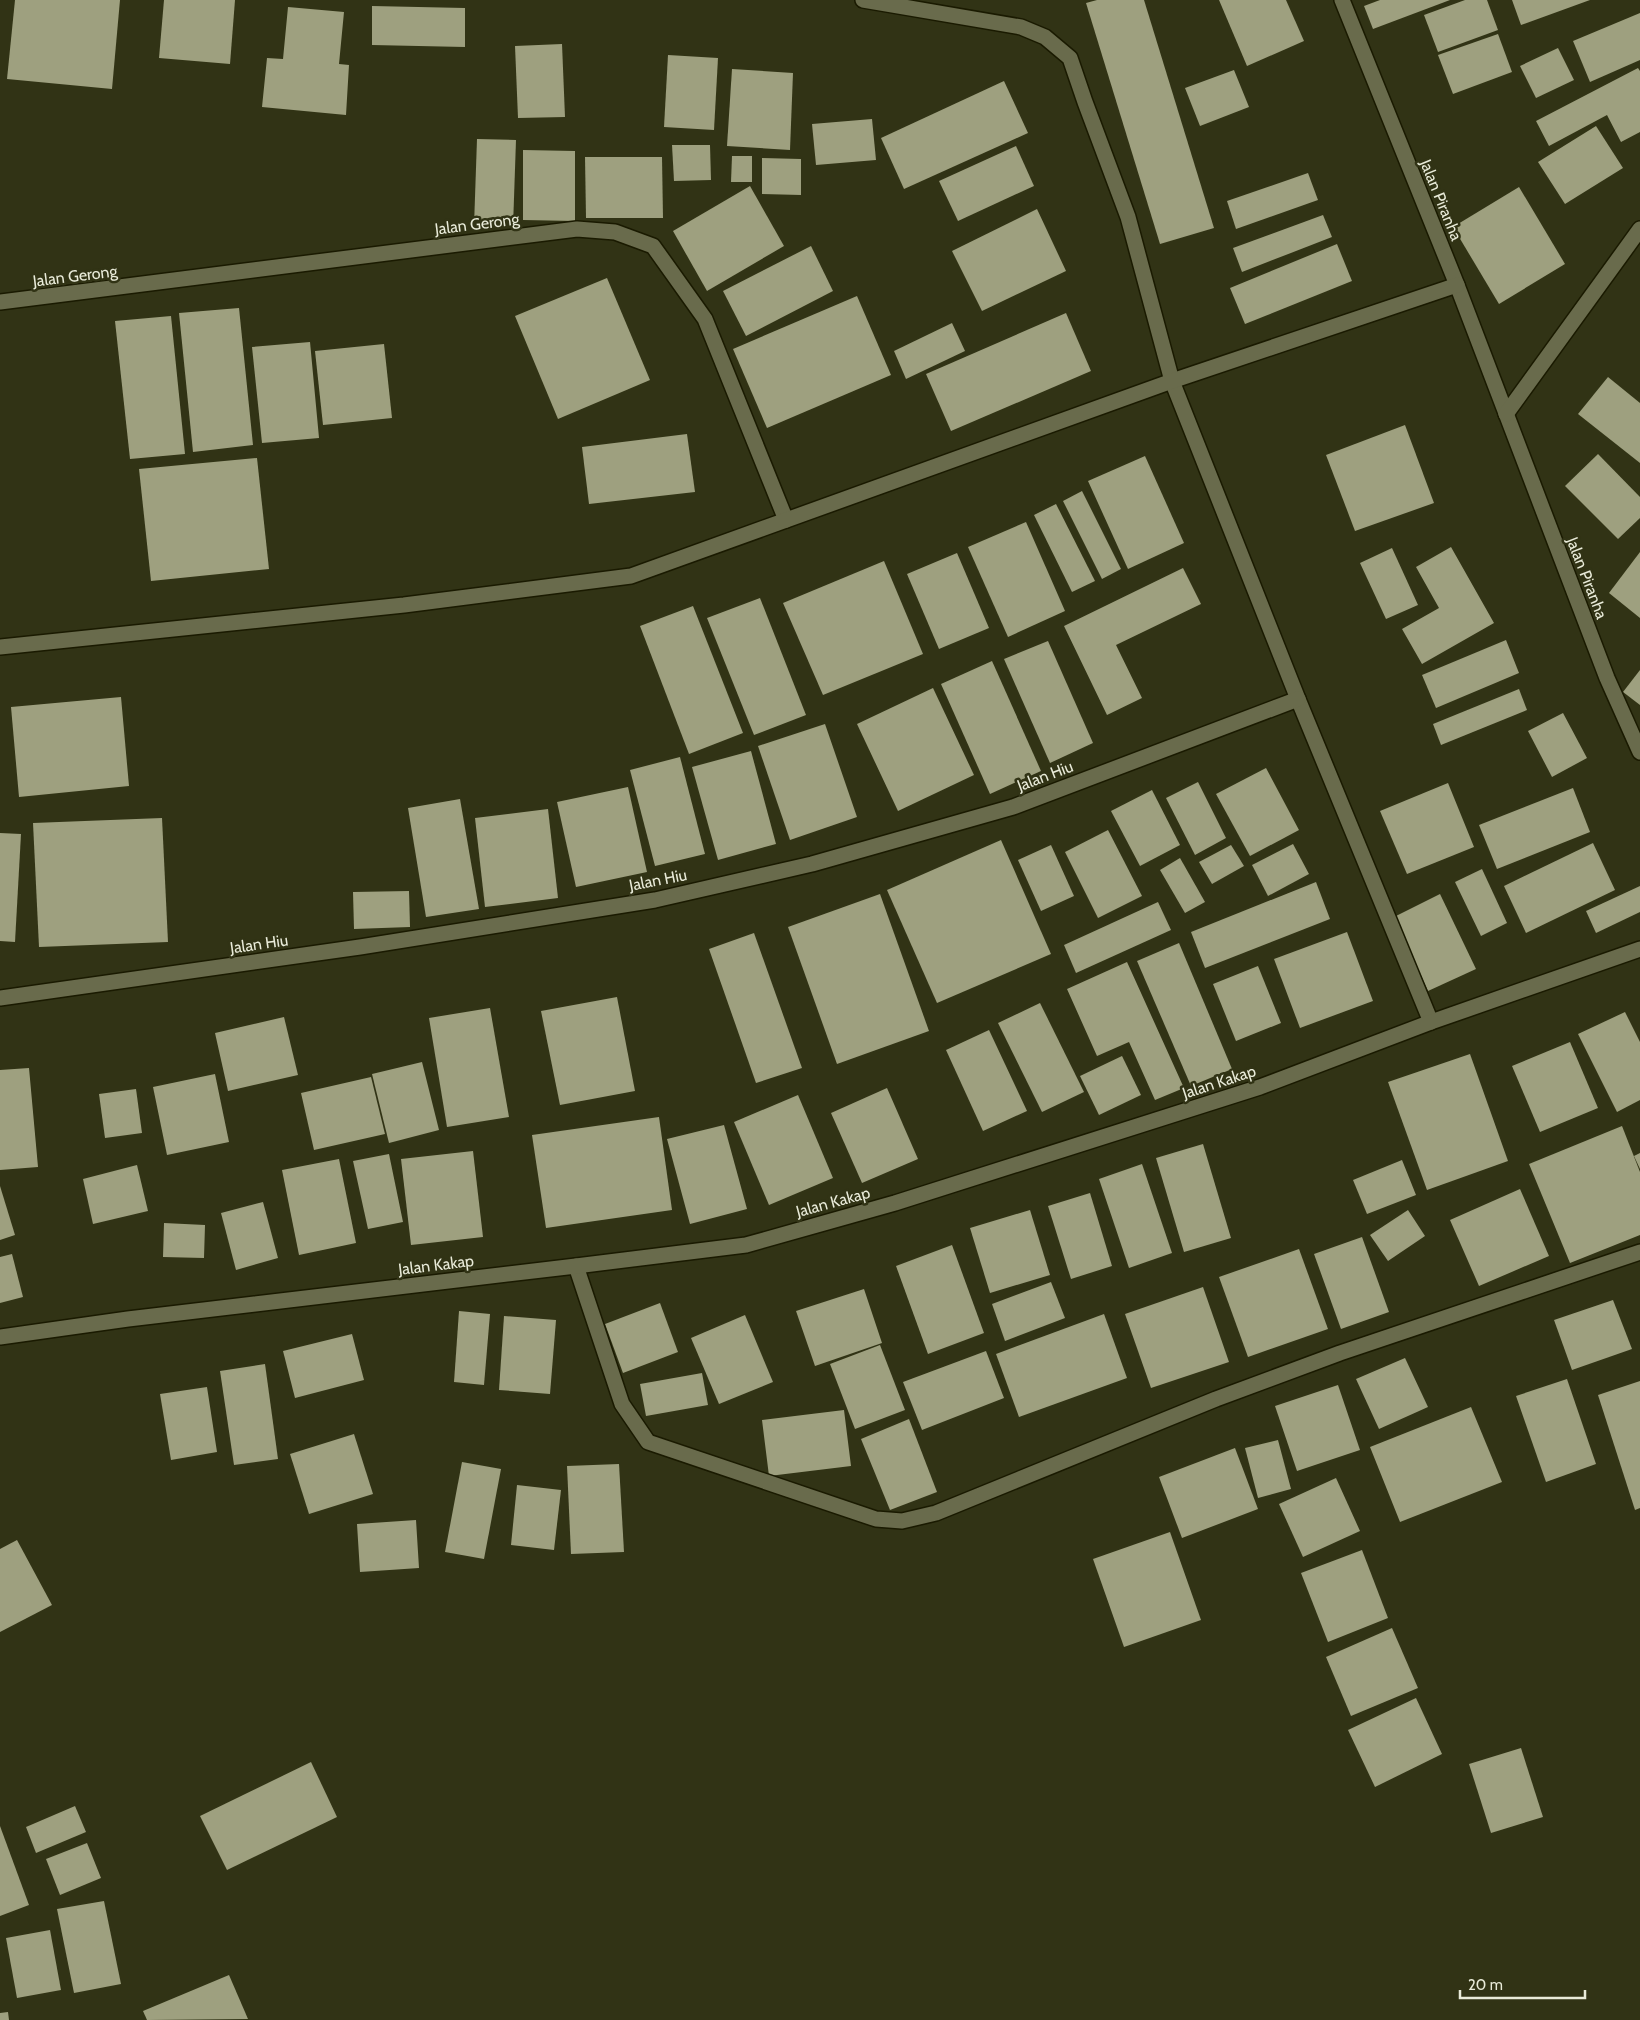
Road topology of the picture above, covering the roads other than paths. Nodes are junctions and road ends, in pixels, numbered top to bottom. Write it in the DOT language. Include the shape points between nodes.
graph roads {
  1 [pos="863,0"];
  2 [pos="1342,0"];
  3 [pos="1640,229"];
  4 [pos="1457,285"];
  5 [pos="0,302"];
  6 [pos="1172,381"];
  7 [pos="1506,414"];
  8 [pos="786,520"];
  9 [pos="0,647"];
  10 [pos="1298,699"];
  11 [pos="1640,752"];
  12 [pos="1640,949"];
  13 [pos="0,998"];
  14 [pos="1431,1022"];
  15 [pos="1640,1252"];
  16 [pos="576,1266"];
  17 [pos="0,1337"];
  1 -- 6 [label="street" via="1021,27 1045,37 1070,58 1128,217"];
  2 -- 4 [label="street, Jalan Piranha"];
  3 -- 7 [label="street"];
  4 -- 6 [label="street"];
  4 -- 7 [label="street, Jalan Piranha"];
  5 -- 8 [label="street, Jalan Gerong" via="577,229 614,232 653,246 705,319"];
  6 -- 8 [label="street"];
  6 -- 10 [label="street"];
  7 -- 11 [label="street, Jalan Piranha" via="1607,678"];
  8 -- 9 [label="street" via="630,576 395,606"];
  10 -- 13 [label="street, Jalan Hiu" via="1013,807 812,864 645,902 360,947"];
  10 -- 14 [label="street"];
  12 -- 14 [label="street, Jalan Kakap"];
  14 -- 16 [label="street, Jalan Kakap" via="1260,1087 895,1204 746,1245"];
  15 -- 16 [label="street" via="1224,1395 936,1513 902,1521 876,1519 648,1442 622,1404"];
  16 -- 17 [label="street, Jalan Kakap" via="128,1318"];
}
